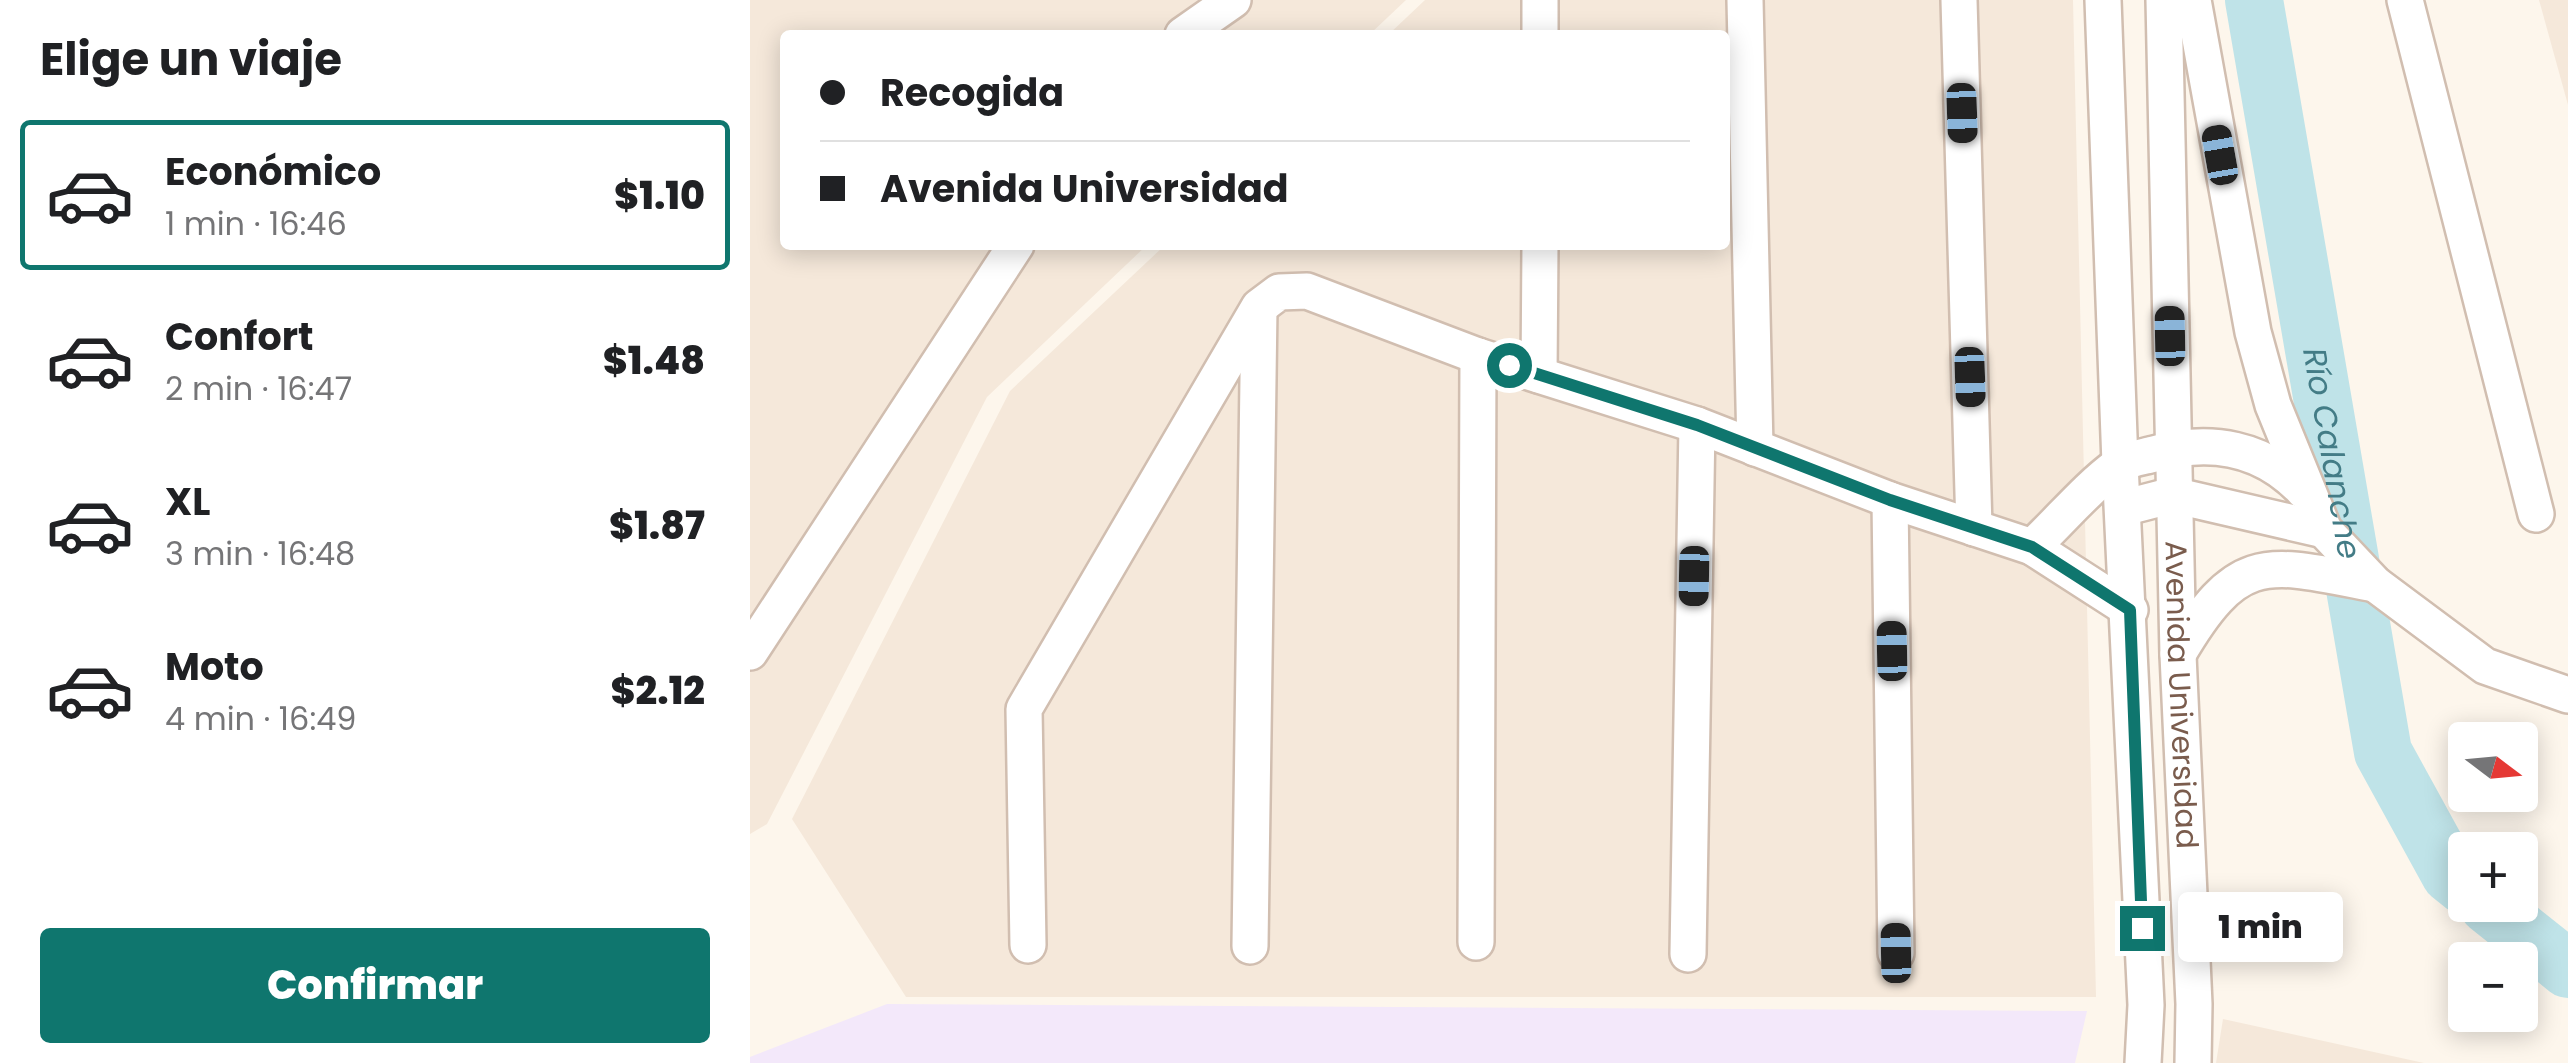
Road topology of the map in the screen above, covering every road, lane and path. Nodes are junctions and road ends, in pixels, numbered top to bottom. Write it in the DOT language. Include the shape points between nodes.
graph roads {
  1 [pos="1232,0"];
  2 [pos="1540,0"];
  3 [pos="1745,0"];
  4 [pos="1959,0"];
  5 [pos="2103,0"];
  6 [pos="2164,0"];
  7 [pos="2194,0"];
  8 [pos="2405,0"];
  9 [pos="1191,30"];
  10 [pos="1540,30"];
  11 [pos="1013,250"];
  12 [pos="1540,250"];
  13 [pos="1260,308"];
  14 [pos="1478,356"];
  15 [pos="1539,374"];
  16 [pos="1697,425"];
  17 [pos="1755,448"];
  18 [pos="2173,448"];
  19 [pos="2120,464"];
  20 [pos="2173,495"];
  21 [pos="2308,495"];
  22 [pos="1890,500"];
  23 [pos="2124,508"];
  24 [pos="2536,514"];
  25 [pos="1974,528"];
  26 [pos="2324,530"];
  27 [pos="2032,547"];
  28 [pos="2374,584"];
  29 [pos="2130,610"];
  30 [pos="750,652"];
  31 [pos="2178,654"];
  32 [pos="2568,695"];
  33 [pos="1476,942"];
  34 [pos="1028,945"];
  35 [pos="1250,946"];
  36 [pos="1896,953"];
  37 [pos="1688,954"];
  38 [pos="2143,1063"];
  39 [pos="2193,1063"];
  1 -- 9 [label="street"];
  2 -- 10 [label="street"];
  3 -- 17 [label="street"];
  4 -- 25 [label="street"];
  5 -- 19 [label="street, Avenida Universidad"];
  6 -- 18 [label="street, Avenida Universidad"];
  7 -- 21 [label="street" via="2254,332 2273,406"];
  8 -- 24 [label="street"];
  11 -- 30 [label="street"];
  12 -- 15 [label="street"];
  13 -- 14 [label="street" via="1279,292 1308,291"];
  13 -- 34 [label="street" via="1024,709"];
  13 -- 35 [label="street"];
  14 -- 15 [label="street"];
  14 -- 33 [label="street"];
  15 -- 16 [label="street"];
  16 -- 17 [label="street"];
  16 -- 37 [label="street"];
  17 -- 22 [label="street"];
  18 -- 19 [label="street"];
  18 -- 20 [label="street, Avenida Universidad"];
  18 -- 21 [label="street" via="2209,446 2260,456 2284,469"];
  19 -- 23 [label="street, Avenida Universidad"];
  19 -- 27 [label="street"];
  20 -- 23 [label="street"];
  20 -- 26 [label="street"];
  20 -- 31 [label="street, Avenida Universidad"];
  21 -- 26 [label="street"];
  22 -- 25 [label="street"];
  22 -- 36 [label="street"];
  23 -- 29 [label="street, Avenida Universidad"];
  25 -- 27 [label="street"];
  26 -- 28 [label="street"];
  27 -- 29 [label="street"];
  28 -- 31 [label="street" via="2283,567 2252,572 2206,607"];
  28 -- 32 [label="street" via="2485,666"];
  29 -- 38 [label="street, Avenida Universidad"];
  31 -- 39 [label="street, Avenida Universidad"];
}
